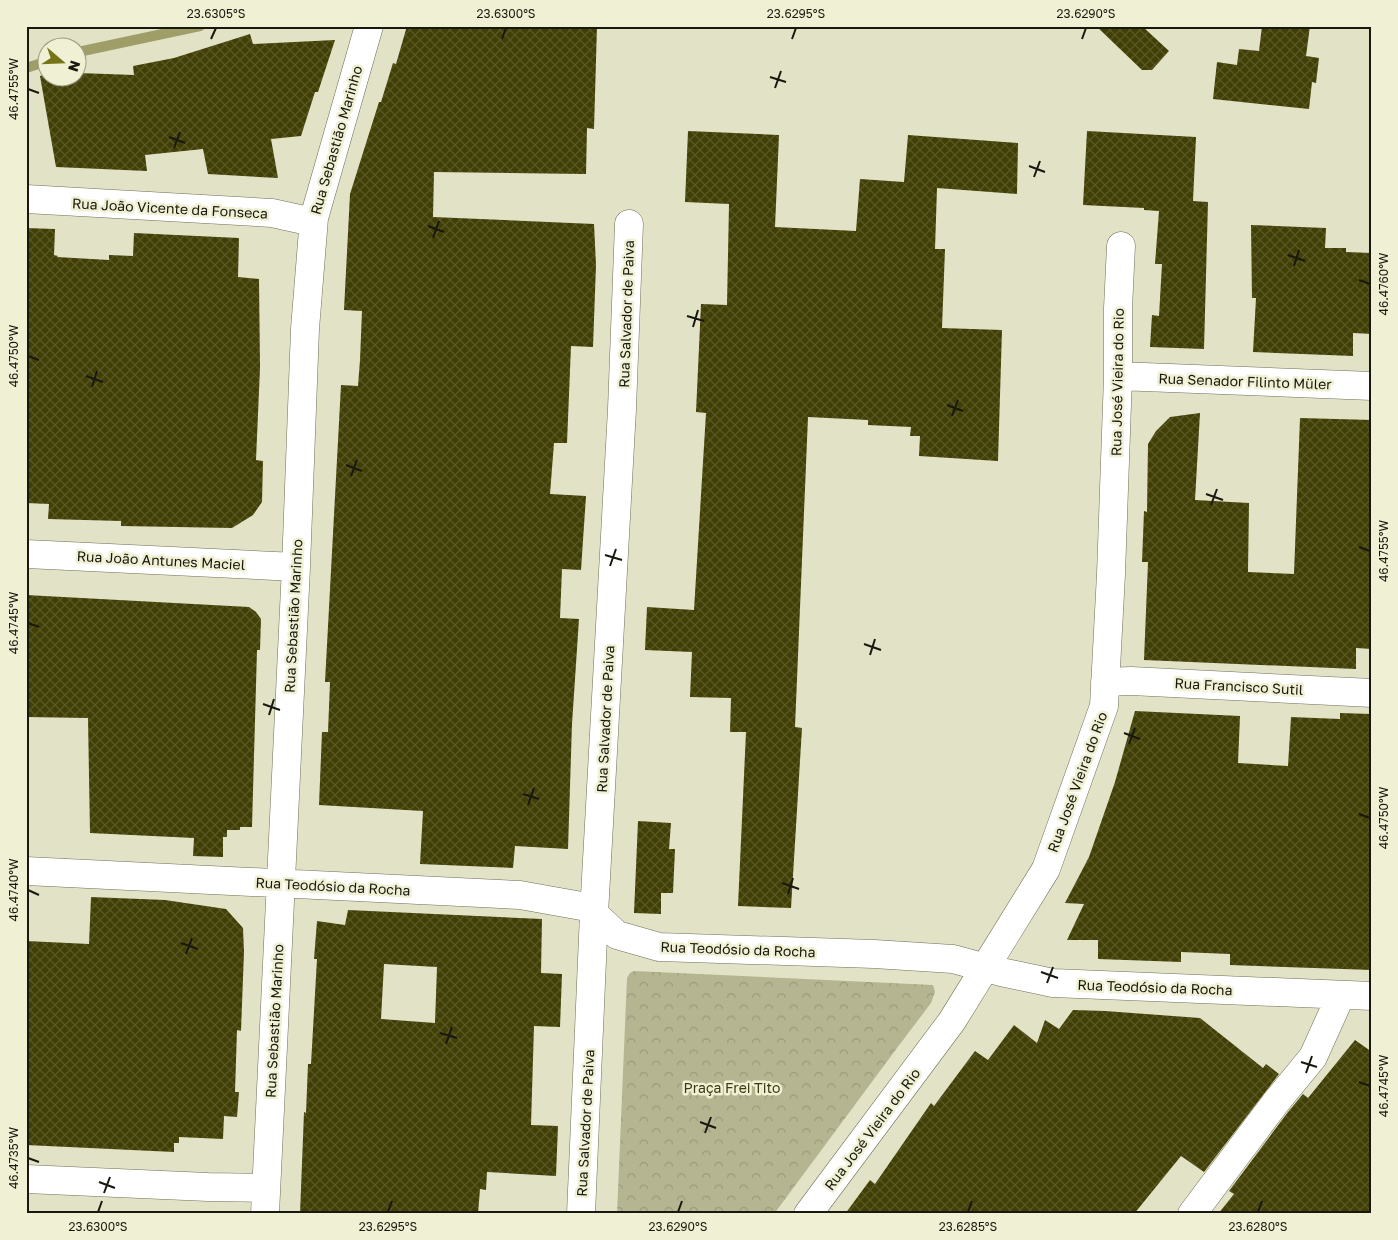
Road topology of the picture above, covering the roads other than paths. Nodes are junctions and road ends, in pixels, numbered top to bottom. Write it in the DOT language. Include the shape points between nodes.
graph roads {
  1 [pos="369,26"];
  2 [pos="26,199"];
  3 [pos="313,222"];
  4 [pos="629,224"];
  5 [pos="1122,246"];
  6 [pos="1118,376"];
  7 [pos="1372,386"];
  8 [pos="26,554"];
  9 [pos="296,566"];
  10 [pos="1105,682"];
  11 [pos="1372,693"];
  12 [pos="26,871"];
  13 [pos="280,883"];
  14 [pos="594,914"];
  15 [pos="985,968"];
  16 [pos="1341,995"];
  17 [pos="1372,996"];
  18 [pos="26,1178"];
  19 [pos="266,1201"];
  20 [pos="581,1214"];
  21 [pos="808,1214"];
  22 [pos="1192,1214"];
  1 -- 3 [label="street, Rua Sebastião Marinho"];
  2 -- 3 [label="street, Rua João Vicente da Fonseca" via="272,213"];
  3 -- 9 [label="street, Rua Sebastião Marinho" via="305,329"];
  4 -- 14 [label="street, Rua Salvador de Paiva"];
  5 -- 6 [label="street, Rua José Vieira do Rio"];
  6 -- 7 [label="street, Rua Senador Filinto Müler"];
  6 -- 10 [label="street, Rua José Vieira do Rio"];
  8 -- 9 [label="street, Rua João Antunes Maciel"];
  9 -- 13 [label="street, Rua Sebastião Marinho"];
  10 -- 11 [label="street, Rua Francisco Sutil"];
  10 -- 15 [label="street, Rua José Vieira do Rio" via="1104,706 1046,869"];
  12 -- 13 [label="street, Rua Teodósio da Rocha"];
  13 -- 14 [label="street, Rua Teodósio da Rocha" via="520,895 587,907"];
  13 -- 19 [label="street, Rua Sebastião Marinho"];
  14 -- 15 [label="street, Rua Teodósio da Rocha" via="617,935 658,947 894,955 953,959"];
  14 -- 20 [label="street, Rua Salvador de Paiva"];
  15 -- 16 [label="street, Rua Teodósio da Rocha" via="1053,983"];
  15 -- 21 [label="street, Rua José Vieira do Rio" via="952,1021"];
  16 -- 17 [label="street, Rua Teodósio da Rocha"];
  16 -- 22 [label="street" via="1313,1057"];
  18 -- 19 [label="street" via="208,1187"];
}
